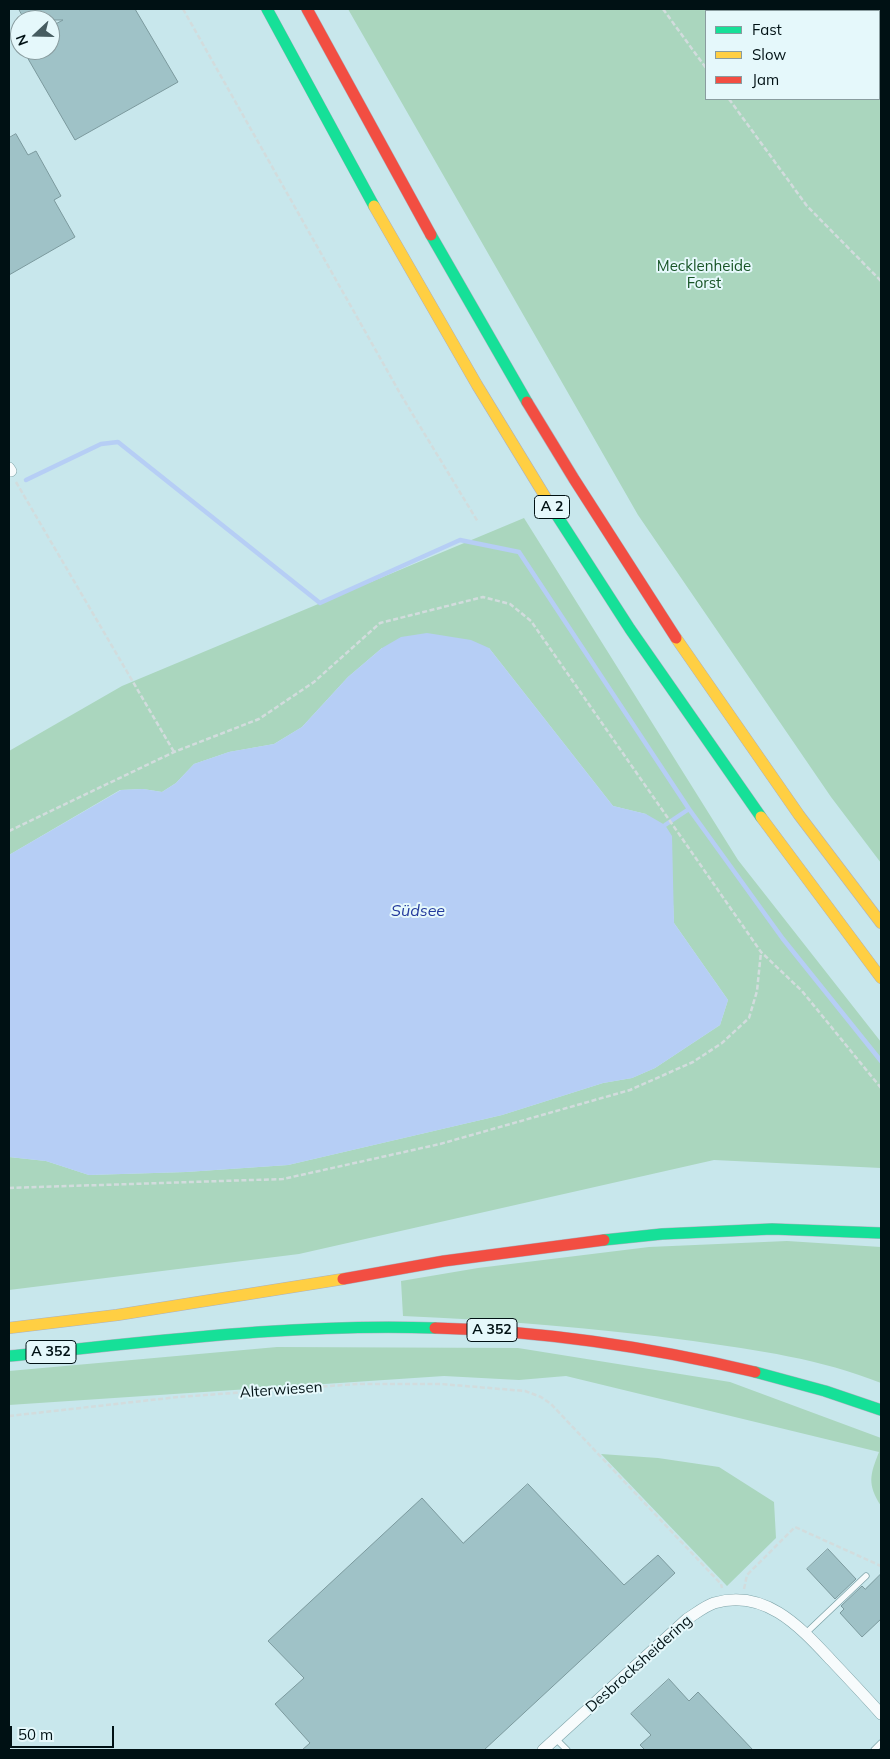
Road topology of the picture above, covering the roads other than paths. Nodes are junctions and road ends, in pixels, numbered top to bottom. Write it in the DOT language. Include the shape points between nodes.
graph roads {
  1 [pos="267,9"];
  2 [pos="307,9"];
  3 [pos="881,923"];
  4 [pos="881,978"];
  5 [pos="881,1234"];
  6 [pos="9,1328"];
  7 [pos="9,1356"];
  8 [pos="881,1410"];
  9 [pos="866,1576"];
  10 [pos="806,1633"];
  11 [pos="880,1711"];
  12 [pos="556,1739"];
  13 [pos="881,1743"];
  14 [pos="543,1750"];
  15 [pos="567,1750"];
  16 [pos="874,1750"];
  1 -- 4 [label="highway, A 2" via="450,338 578,550 688,718 808,885"];
  2 -- 3 [label="highway, A 2" via="477,317 604,527 716,699"];
  5 -- 6 [label="highway, A 352" via="758,1228 647,1235 516,1251 212,1302"];
  7 -- 8 [label="highway, A 352" via="249,1333 406,1327 494,1330 538,1333 666,1352 749,1371"];
  9 -- 10 [label="lane"];
  10 -- 11 [label="street, Desbrocksheidering"];
  10 -- 12 [label="street, Desbrocksheidering" via="779,1611 756,1602 741,1600 713,1604 687,1619"];
  12 -- 14 [label="street, Desbrocksheidering"];
  12 -- 15 [label="lane"];
  13 -- 16 [label="lane"];
}
